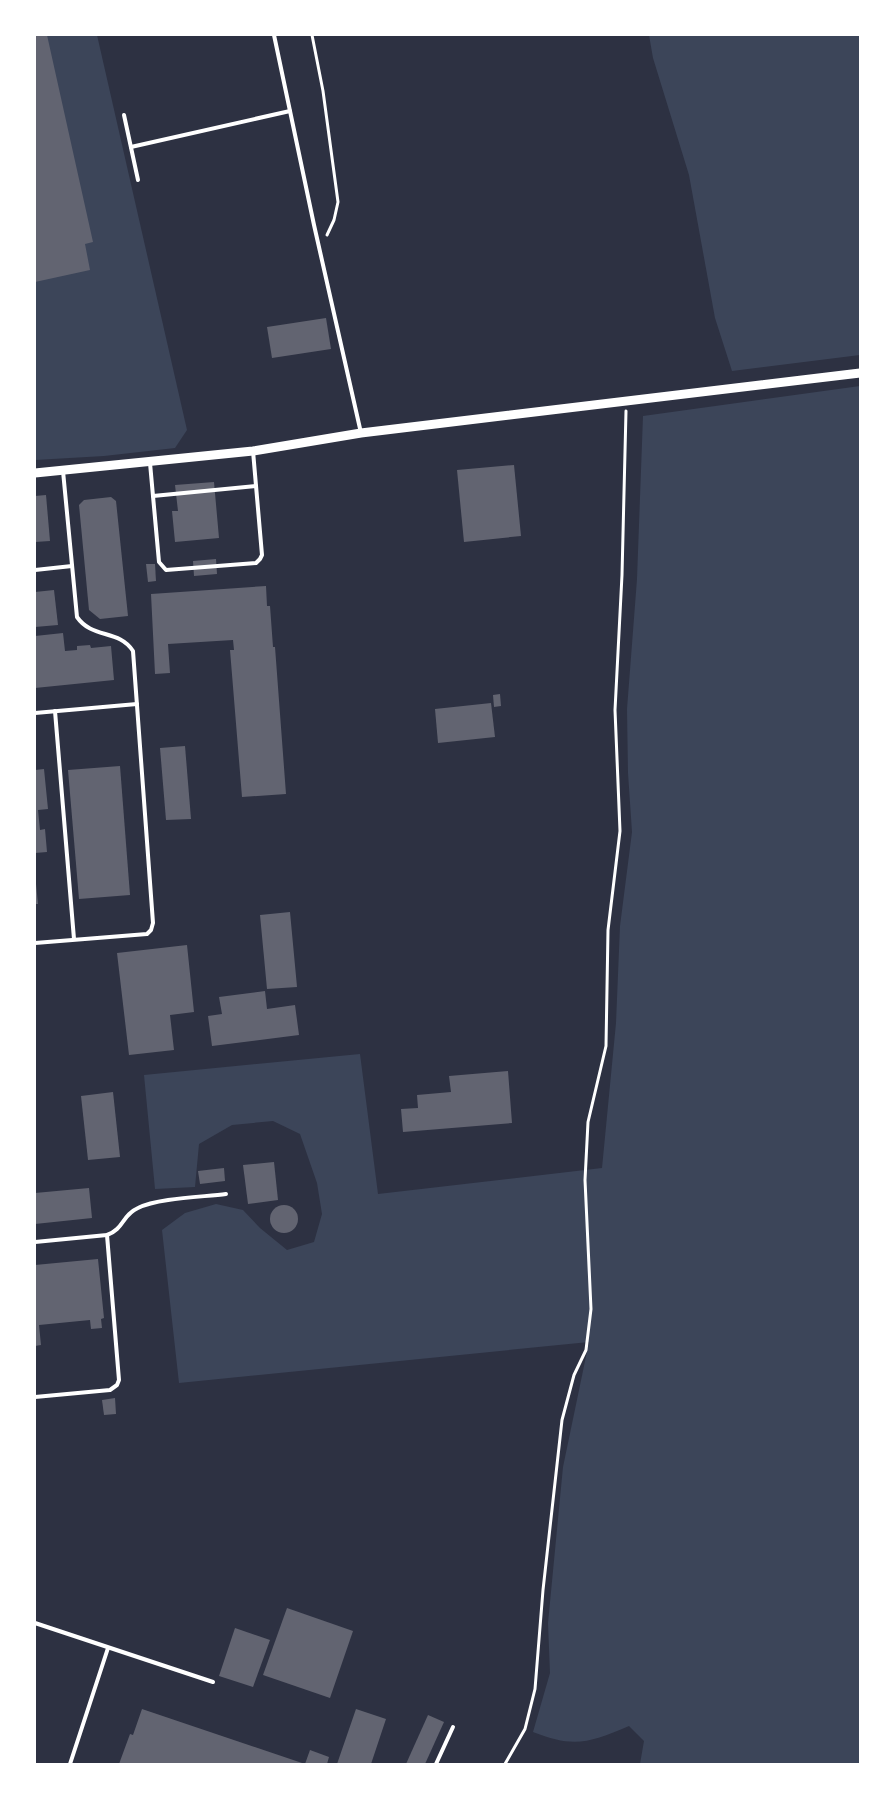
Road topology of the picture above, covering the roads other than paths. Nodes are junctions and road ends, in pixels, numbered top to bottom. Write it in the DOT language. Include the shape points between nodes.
graph roads {
  1 [pos="274,35"];
  2 [pos="290,111"];
  3 [pos="124,115"];
  4 [pos="131,148"];
  5 [pos="138,180"];
  6 [pos="860,373"];
  7 [pos="361,434"];
  8 [pos="253,451"];
  9 [pos="150,462"];
  10 [pos="63,470"];
  11 [pos="35,473"];
  12 [pos="256,486"];
  13 [pos="153,496"];
  14 [pos="72,566"];
  15 [pos="35,570"];
  16 [pos="137,704"];
  17 [pos="55,712"];
  18 [pos="35,713"];
  19 [pos="74,939"];
  20 [pos="35,943"];
  21 [pos="226,1194"];
  22 [pos="107,1235"];
  23 [pos="35,1242"];
  24 [pos="35,1397"];
  25 [pos="35,1623"];
  26 [pos="108,1648"];
  27 [pos="213,1682"];
  28 [pos="453,1727"];
  29 [pos="70,1764"];
  30 [pos="436,1764"];
  1 -- 2 [label="lane"];
  2 -- 4 [label="lane"];
  2 -- 7 [label="lane"];
  3 -- 4 [label="lane"];
  4 -- 5 [label="lane"];
  6 -- 7 [label="street"];
  7 -- 8 [label="street"];
  8 -- 9 [label="street"];
  8 -- 12 [label="lane"];
  9 -- 10 [label="street"];
  9 -- 13 [label="lane"];
  10 -- 11 [label="street"];
  10 -- 14 [label="lane"];
  12 -- 13 [label="lane"];
  12 -- 13 [label="lane" via="262,555 256,563 163,569 159,562"];
  14 -- 15 [label="lane"];
  14 -- 16 [label="lane" via="80,622 88,629 121,639 133,651"];
  16 -- 17 [label="lane"];
  16 -- 19 [label="lane" via="151,930 147,934"];
  17 -- 18 [label="lane"];
  17 -- 19 [label="lane"];
  19 -- 20 [label="lane"];
  21 -- 22 [label="lane" via="149,1203 132,1211 116,1232"];
  22 -- 23 [label="lane"];
  22 -- 24 [label="lane" via="117,1385 110,1390"];
  25 -- 26 [label="lane"];
  26 -- 27 [label="lane"];
  26 -- 29 [label="lane"];
  28 -- 30 [label="lane"];
}
